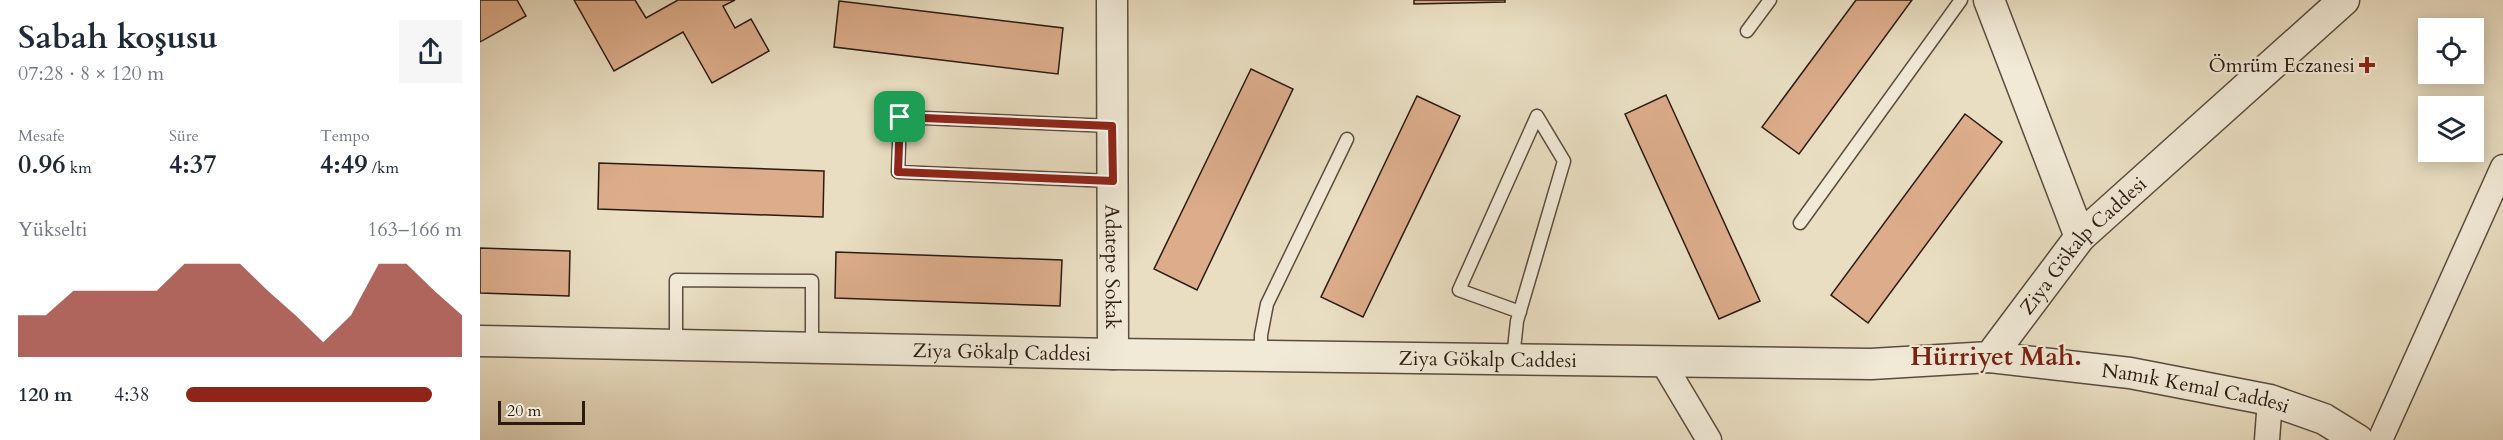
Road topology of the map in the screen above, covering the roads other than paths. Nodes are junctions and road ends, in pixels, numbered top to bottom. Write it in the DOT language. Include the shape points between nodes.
graph roads {
  1 [pos="1112,0"];
  2 [pos="1770,0"];
  3 [pos="1961,0"];
  4 [pos="1989,0"];
  5 [pos="2344,0"];
  6 [pos="1747,31"];
  7 [pos="1112,126"];
  8 [pos="1347,139"];
  9 [pos="2503,167"];
  10 [pos="1113,181"];
  11 [pos="1800,223"];
  12 [pos="2080,237"];
  13 [pos="1520,312"];
  14 [pos="480,341"];
  15 [pos="676,345"];
  16 [pos="812,348"];
  17 [pos="1113,354"];
  18 [pos="1261,356"];
  19 [pos="1990,357"];
  20 [pos="1514,358"];
  21 [pos="1662,362"];
  22 [pos="2270,400"];
  23 [pos="1709,440"];
  24 [pos="2267,440"];
  25 [pos="2358,440"];
  26 [pos="2380,440"];
  1 -- 7 [label="street, Adatepe Sokak"];
  2 -- 6 [label="lane"];
  3 -- 11 [label="lane"];
  4 -- 12 [label="street"];
  5 -- 12 [label="street, Ziya Gökalp Caddesi"];
  7 -- 10 [label="street, Adatepe Sokak"];
  7 -- 10 [label="lane" via="900,117 898,172"];
  8 -- 18 [label="lane" via="1267,304"];
  9 -- 26 [label="street"];
  10 -- 17 [label="street, Adatepe Sokak"];
  12 -- 19 [label="street, Ziya Gökalp Caddesi"];
  13 -- 13 [label="lane" via="1564,160 1537,116 1459,290"];
  13 -- 20 [label="lane"];
  14 -- 15 [label="street, Ziya Gökalp Caddesi"];
  15 -- 16 [label="street, Ziya Gökalp Caddesi"];
  15 -- 16 [label="lane" via="676,280 812,281"];
  16 -- 17 [label="street, Ziya Gökalp Caddesi"];
  17 -- 18 [label="street, Ziya Gökalp Caddesi"];
  18 -- 20 [label="street, Ziya Gökalp Caddesi"];
  19 -- 21 [label="street, Ziya Gökalp Caddesi" via="1871,364"];
  19 -- 22 [label="street, Namık Kemal Caddesi" via="2130,373"];
  20 -- 21 [label="street, Ziya Gökalp Caddesi"];
  21 -- 23 [label="street"];
  22 -- 24 [label="street"];
  22 -- 25 [label="street, Namık Kemal Caddesi" via="2324,419"];
}
